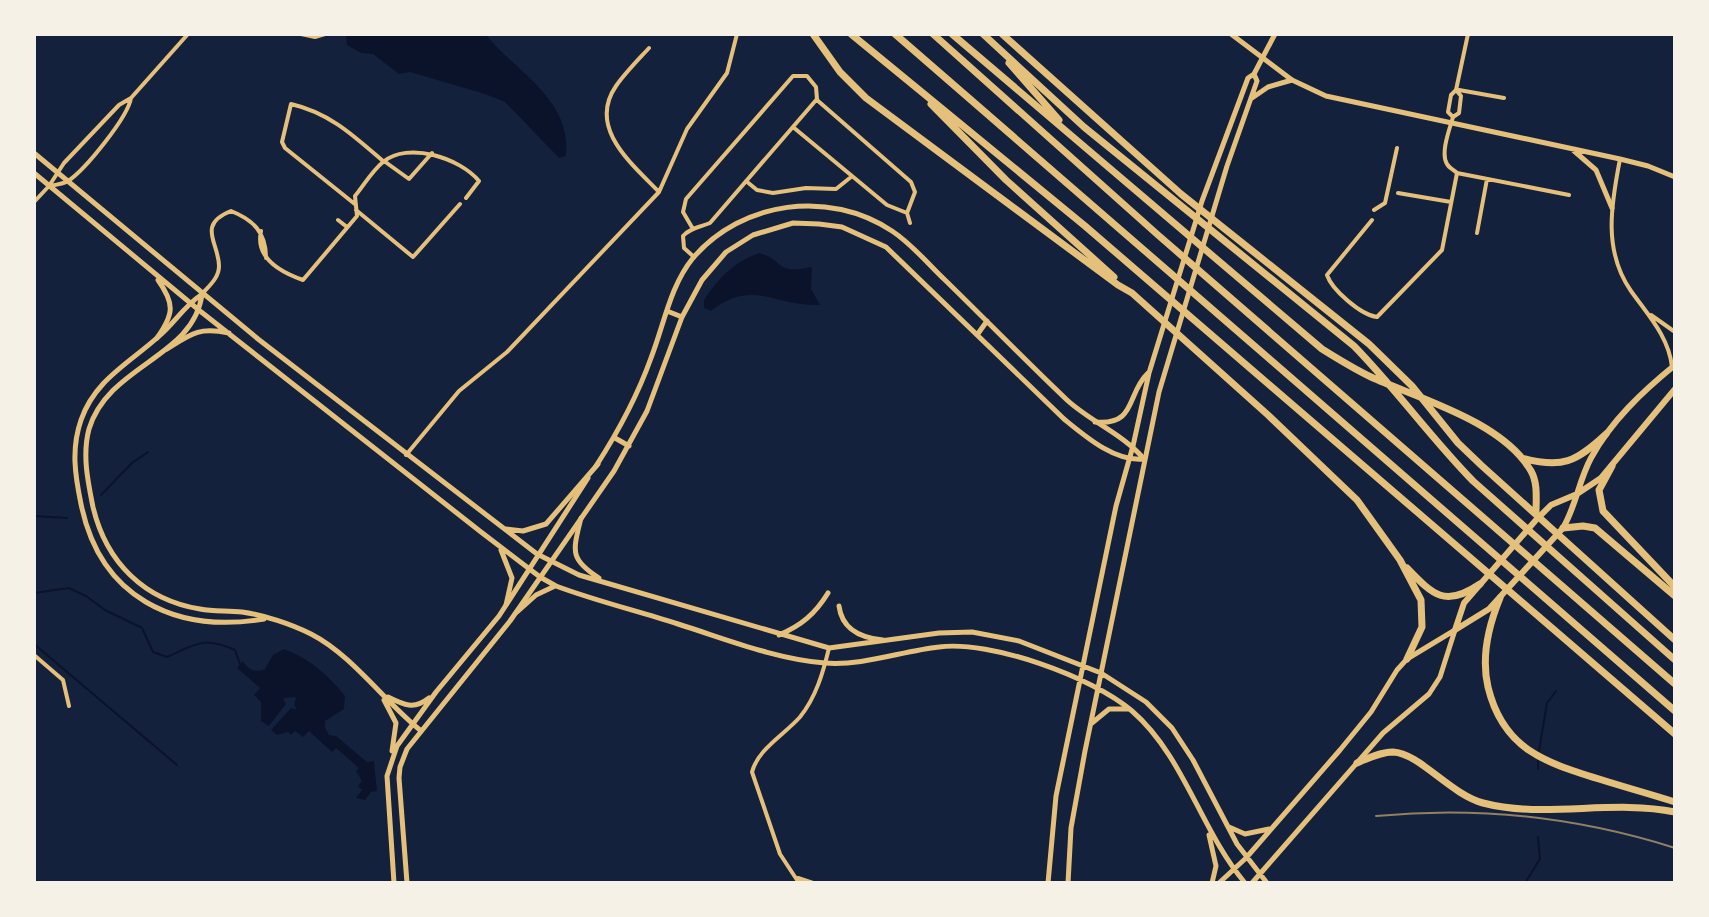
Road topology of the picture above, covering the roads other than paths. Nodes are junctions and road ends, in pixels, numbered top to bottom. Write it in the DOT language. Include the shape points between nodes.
graph roads {
  1 [pos="188,34"];
  2 [pos="301,34"];
  3 [pos="325,34"];
  4 [pos="737,34"];
  5 [pos="813,34"];
  6 [pos="851,34"];
  7 [pos="895,34"];
  8 [pos="933,34"];
  9 [pos="952,34"];
  10 [pos="983,34"];
  11 [pos="1002,34"];
  12 [pos="1231,34"];
  13 [pos="1275,34"];
  14 [pos="1468,34"];
  15 [pos="649,48"];
  16 [pos="1262,59"];
  17 [pos="1254,74"];
  18 [pos="1292,80"];
  19 [pos="914,84"];
  20 [pos="1456,90"];
  21 [pos="131,98"];
  22 [pos="1251,98"];
  23 [pos="1504,98"];
  24 [pos="817,99"];
  25 [pos="1453,117"];
  26 [pos="1451,125"];
  27 [pos="793,127"];
  28 [pos="1076,139"];
  29 [pos="1569,147"];
  30 [pos="1397,148"];
  31 [pos="432,152"];
  32 [pos="34,153"];
  33 [pos="1620,159"];
  34 [pos="384,161"];
  35 [pos="56,172"];
  36 [pos="34,173"];
  37 [pos="1457,173"];
  38 [pos="852,176"];
  39 [pos="1675,177"];
  40 [pos="1487,179"];
  41 [pos="746,181"];
  42 [pos="67,182"];
  43 [pos="49,186"];
  44 [pos="659,192"];
  45 [pos="1398,193"];
  46 [pos="1569,195"];
  47 [pos="466,198"];
  48 [pos="34,202"];
  49 [pos="1451,202"];
  50 [pos="460,204"];
  51 [pos="1612,208"];
  52 [pos="356,210"];
  53 [pos="1374,210"];
  54 [pos="907,213"];
  55 [pos="338,220"];
  56 [pos="1372,220"];
  57 [pos="910,223"];
  58 [pos="347,227"];
  59 [pos="693,229"];
  60 [pos="1477,233"];
  61 [pos="694,257"];
  62 [pos="153,272"];
  63 [pos="1132,293"];
  64 [pos="202,294"];
  65 [pos="189,302"];
  66 [pos="200,311"];
  67 [pos="667,311"];
  68 [pos="1646,311"];
  69 [pos="682,317"];
  70 [pos="987,321"];
  71 [pos="1675,332"];
  72 [pos="231,334"];
  73 [pos="977,335"];
  74 [pos="157,338"];
  75 [pos="167,349"];
  76 [pos="1674,366"];
  77 [pos="1149,373"];
  78 [pos="1675,389"];
  79 [pos="1095,422"];
  80 [pos="1606,434"];
  81 [pos="615,438"];
  82 [pos="629,446"];
  83 [pos="1133,446"];
  84 [pos="406,455"];
  85 [pos="1522,457"];
  86 [pos="1144,459"];
  87 [pos="1128,460"];
  88 [pos="598,464"];
  89 [pos="1612,466"];
  90 [pos="1577,494"];
  91 [pos="581,518"];
  92 [pos="1536,520"];
  93 [pos="1563,528"];
  94 [pos="505,529"];
  95 [pos="499,546"];
  96 [pos="537,554"];
  97 [pos="1400,560"];
  98 [pos="550,562"];
  99 [pos="528,568"];
  100 [pos="540,577"];
  101 [pos="606,583"];
  102 [pos="1480,584"];
  103 [pos="556,586"];
  104 [pos="1675,587"];
  105 [pos="828,593"];
  106 [pos="1675,596"];
  107 [pos="1500,598"];
  108 [pos="506,605"];
  109 [pos="839,606"];
  110 [pos="517,612"];
  111 [pos="266,619"];
  112 [pos="1455,630"];
  113 [pos="779,635"];
  114 [pos="1675,640"];
  115 [pos="892,641"];
  116 [pos="829,648"];
  117 [pos="34,655"];
  118 [pos="1407,659"];
  119 [pos="1675,660"];
  120 [pos="461,663"];
  121 [pos="825,663"];
  122 [pos="1083,665"];
  123 [pos="469,671"];
  124 [pos="1101,673"];
  125 [pos="1080,680"];
  126 [pos="1675,684"];
  127 [pos="1098,688"];
  128 [pos="379,692"];
  129 [pos="436,692"];
  130 [pos="69,706"];
  131 [pos="1130,709"];
  132 [pos="1675,711"];
  133 [pos="413,724"];
  134 [pos="1090,728"];
  135 [pos="420,730"];
  136 [pos="1675,734"];
  137 [pos="391,760"];
  138 [pos="1357,763"];
  139 [pos="1675,802"];
  140 [pos="1675,812"];
  141 [pos="1273,826"];
  142 [pos="1228,827"];
  143 [pos="1208,830"];
  144 [pos="1246,858"];
  145 [pos="1234,870"];
  146 [pos="1260,875"];
  147 [pos="798,881"];
  148 [pos="394,883"];
  149 [pos="407,883"];
  150 [pos="813,883"];
  151 [pos="1048,883"];
  152 [pos="1068,883"];
  153 [pos="1212,883"];
  154 [pos="1219,883"];
  155 [pos="1245,883"];
  156 [pos="1252,883"];
  157 [pos="1267,883"];
  1 -- 21 [label="street"];
  2 -- 3 [label="street"];
  4 -- 44 [label="street" via="727,73 687,129"];
  5 -- 63 [label="highway" via="866,98"];
  6 -- 19 [label="highway"];
  7 -- 132 [label="highway"];
  8 -- 126 [label="highway"];
  9 -- 28 [label="highway"];
  10 -- 28 [label="highway"];
  10 -- 119 [label="highway" via="1154,186 1325,320 1378,371 1443,450"];
  11 -- 114 [label="highway" via="1181,194 1392,365 1481,465"];
  12 -- 16 [label="main road"];
  13 -- 16 [label="main road"];
  14 -- 20 [label="street"];
  15 -- 44 [label="street" via="615,87 607,125 615,144"];
  16 -- 17 [label="main road"];
  16 -- 18 [label="main road"];
  17 -- 22 [label="main road"];
  17 -- 77 [label="main road" via="1248,78 1202,201"];
  18 -- 22 [label="main road"];
  18 -- 26 [label="main road" via="1338,100"];
  19 -- 63 [label="highway" via="1006,180"];
  19 -- 136 [label="highway"];
  20 -- 23 [label="street"];
  20 -- 25 [label="street" via="1448,112"];
  20 -- 25 [label="street" via="1461,96 1459,113"];
  21 -- 35 [label="street"];
  21 -- 42 [label="street" via="113,131"];
  22 -- 86 [label="main road" via="1159,392"];
  24 -- 27 [label="street"];
  24 -- 54 [label="street" via="911,182 915,192"];
  24 -- 59 [label="street" via="807,76 793,76 686,199 683,212"];
  25 -- 26 [label="street"];
  26 -- 29 [label="main road"];
  26 -- 37 [label="street" via="1444,156"];
  27 -- 38 [label="street"];
  27 -- 41 [label="street"];
  28 -- 85 [label="highway" via="1322,349 1470,420"];
  29 -- 33 [label="main road"];
  29 -- 51 [label="main road" via="1596,170"];
  30 -- 53 [label="street" via="1385,203"];
  31 -- 34 [label="street" via="399,154"];
  31 -- 34 [label="street" via="409,179"];
  31 -- 47 [label="street" via="479,181"];
  32 -- 35 [label="main road"];
  33 -- 39 [label="main road"];
  33 -- 51 [label="street"];
  34 -- 52 [label="street" via="355,196"];
  34 -- 52 [label="street" via="338,122 291,104 285,148"];
  35 -- 42 [label="main road"];
  35 -- 43 [label="street"];
  36 -- 43 [label="main road"];
  37 -- 40 [label="street"];
  37 -- 49 [label="street"];
  38 -- 41 [label="street" via="836,189 773,193"];
  38 -- 54 [label="street" via="887,205"];
  40 -- 46 [label="street"];
  40 -- 60 [label="street"];
  41 -- 59 [label="street" via="710,223"];
  42 -- 43 [label="street"];
  42 -- 64 [label="main road"];
  43 -- 48 [label="street"];
  43 -- 62 [label="main road"];
  44 -- 84 [label="street" via="507,352 459,391"];
  45 -- 49 [label="street"];
  49 -- 56 [label="street" via="1442,250 1377,317 1367,315 1331,285 1327,275"];
  50 -- 52 [label="street" via="413,257"];
  51 -- 68 [label="street" via="1616,263"];
  52 -- 58 [label="street"];
  54 -- 57 [label="street"];
  55 -- 58 [label="street"];
  58 -- 64 [label="street" via="303,280 266,258 259,248 261,231 231,211 216,220 210,235 218,270"];
  59 -- 61 [label="street" via="682,241"];
  61 -- 67 [label="main road"];
  61 -- 70 [label="main road" via="759,212 837,208 900,237"];
  62 -- 65 [label="main road"];
  62 -- 74 [label="main road" via="171,308"];
  63 -- 97 [label="highway" via="1346,488"];
  64 -- 65 [label="main road"];
  64 -- 66 [label="main road"];
  64 -- 84 [label="main road"];
  65 -- 66 [label="main road"];
  65 -- 74 [label="main road"];
  66 -- 72 [label="main road"];
  66 -- 75 [label="main road"];
  67 -- 69 [label="main road"];
  67 -- 81 [label="main road"];
  68 -- 71 [label="street"];
  68 -- 76 [label="street" via="1671,351"];
  69 -- 73 [label="main road" via="702,280 726,252 774,227 819,224 842,227 886,247"];
  69 -- 82 [label="main road"];
  70 -- 73 [label="main road"];
  70 -- 79 [label="main road"];
  72 -- 75 [label="main road" via="197,330"];
  72 -- 95 [label="main road"];
  73 -- 87 [label="main road" via="1064,419"];
  74 -- 111 [label="main road" via="110,374 81,419 74,467 91,543 122,584 155,608 194,619"];
  75 -- 111 [label="main road" via="109,392 88,432 86,468 103,538 120,567 151,592 189,607"];
  76 -- 80 [label="main road"];
  77 -- 79 [label="main road" via="1123,415"];
  77 -- 83 [label="main road"];
  78 -- 89 [label="main road"];
  79 -- 83 [label="main road"];
  80 -- 85 [label="highway" via="1564,463"];
  80 -- 90 [label="main road"];
  81 -- 82 [label="main road"];
  81 -- 88 [label="main road"];
  82 -- 91 [label="main road"];
  83 -- 86 [label="main road"];
  83 -- 87 [label="main road"];
  84 -- 94 [label="main road"];
  85 -- 92 [label="highway" via="1535,482"];
  86 -- 87 [label="main road"];
  86 -- 124 [label="main road"];
  87 -- 122 [label="main road"];
  88 -- 94 [label="main road" via="546,524 523,531"];
  88 -- 96 [label="main road"];
  89 -- 90 [label="main road"];
  89 -- 104 [label="highway" via="1599,490 1603,511"];
  90 -- 92 [label="main road" via="1551,505"];
  90 -- 93 [label="main road"];
  91 -- 98 [label="main road"];
  91 -- 101 [label="main road" via="576,556 581,567"];
  92 -- 102 [label="main road"];
  93 -- 106 [label="highway" via="1595,528"];
  93 -- 107 [label="main road"];
  94 -- 96 [label="main road"];
  95 -- 99 [label="main road"];
  95 -- 108 [label="main road" via="512,578"];
  96 -- 98 [label="main road"];
  96 -- 99 [label="main road"];
  97 -- 102 [label="highway" via="1438,595 1456,597"];
  97 -- 118 [label="highway" via="1421,600 1423,617"];
  98 -- 100 [label="main road"];
  98 -- 101 [label="main road"];
  99 -- 100 [label="main road"];
  99 -- 108 [label="main road"];
  100 -- 103 [label="main road"];
  100 -- 110 [label="main road"];
  101 -- 113 [label="main road"];
  102 -- 112 [label="main road" via="1464,603"];
  103 -- 110 [label="main road"];
  103 -- 121 [label="main road" via="751,646"];
  105 -- 113 [label="main road" via="815,613"];
  107 -- 112 [label="main road"];
  107 -- 139 [label="highway" via="1484,669 1499,721 1511,736 1549,764"];
  108 -- 120 [label="main road"];
  109 -- 115 [label="main road" via="851,631"];
  110 -- 123 [label="main road"];
  111 -- 128 [label="main road" via="320,639"];
  112 -- 118 [label="main road"];
  112 -- 138 [label="main road" via="1435,685"];
  113 -- 116 [label="main road"];
  115 -- 116 [label="main road"];
  115 -- 122 [label="main road" via="956,632 988,634"];
  116 -- 121 [label="street"];
  117 -- 130 [label="street" via="63,680"];
  118 -- 141 [label="main road" via="1371,712"];
  120 -- 123 [label="main road"];
  120 -- 129 [label="main road"];
  121 -- 125 [label="main road" via="970,646"];
  121 -- 147 [label="street" via="803,713 756,758 752,772 780,854"];
  122 -- 124 [label="main road"];
  122 -- 125 [label="main road"];
  123 -- 135 [label="main road"];
  124 -- 127 [label="main road"];
  124 -- 142 [label="main road" via="1146,702 1172,728"];
  125 -- 127 [label="main road"];
  125 -- 151 [label="main road" via="1056,796"];
  127 -- 131 [label="main road"];
  127 -- 134 [label="main road"];
  128 -- 129 [label="main road" via="412,707"];
  128 -- 133 [label="main road"];
  128 -- 137 [label="main road" via="396,723"];
  129 -- 133 [label="main road"];
  131 -- 134 [label="main road" via="1109,709"];
  131 -- 143 [label="main road" via="1164,749"];
  133 -- 135 [label="main road"];
  133 -- 137 [label="main road"];
  134 -- 152 [label="main road" via="1071,828"];
  135 -- 149 [label="main road" via="403,757 399,778"];
  137 -- 148 [label="main road" via="386,791"];
  138 -- 140 [label="highway" via="1388,752 1405,754 1457,792 1498,806 1627,806"];
  138 -- 146 [label="main road"];
  141 -- 142 [label="main road" via="1252,834"];
  141 -- 144 [label="main road"];
  142 -- 144 [label="main road"];
  143 -- 145 [label="main road"];
  143 -- 153 [label="main road" via="1216,866"];
  144 -- 145 [label="main road"];
  144 -- 146 [label="main road"];
  145 -- 154 [label="main road"];
  145 -- 155 [label="main road"];
  146 -- 156 [label="main road"];
  146 -- 157 [label="main road"];
  147 -- 150 [label="street"];
}
